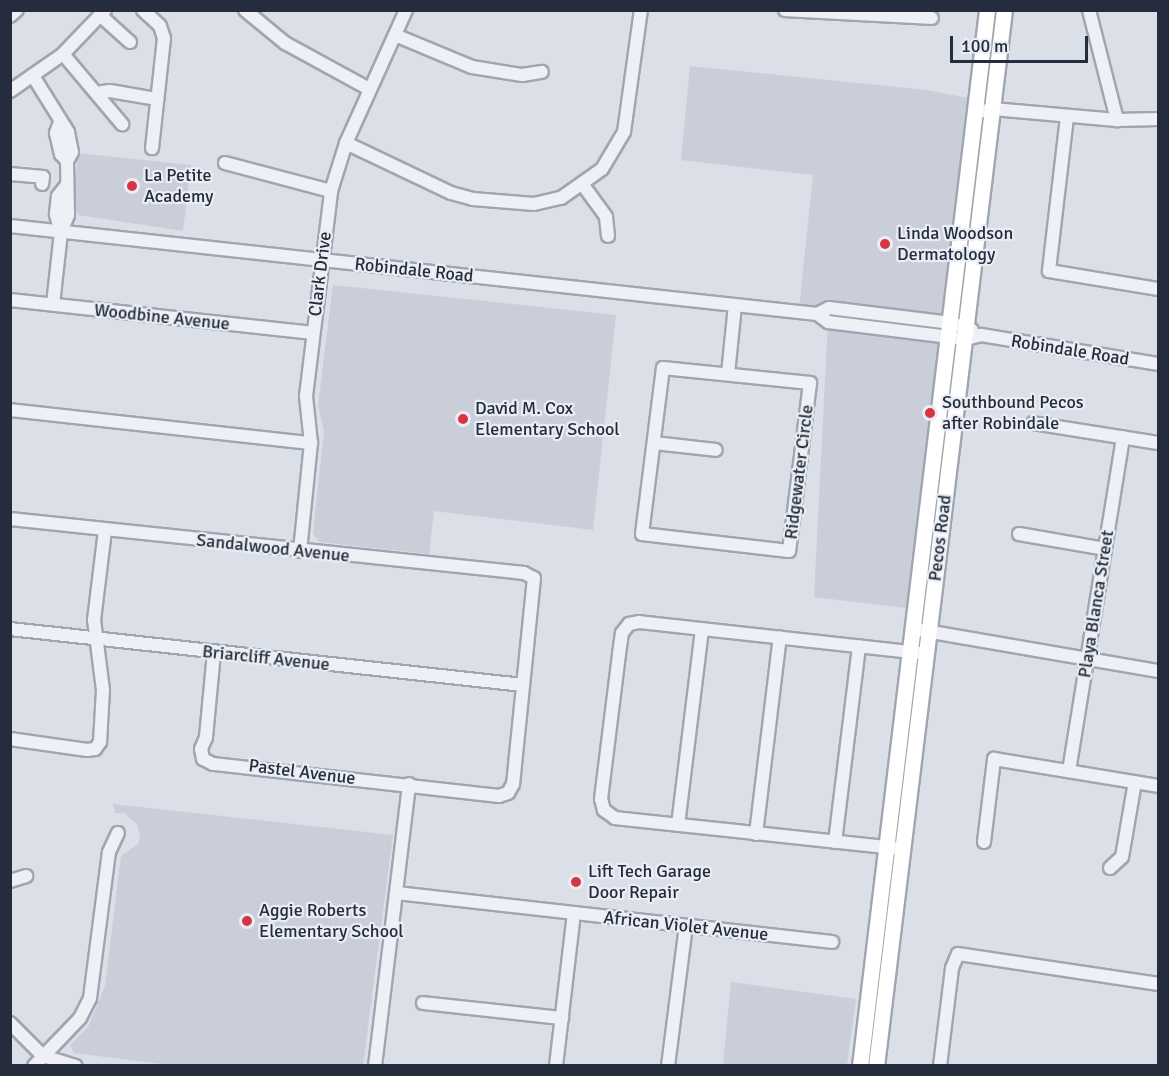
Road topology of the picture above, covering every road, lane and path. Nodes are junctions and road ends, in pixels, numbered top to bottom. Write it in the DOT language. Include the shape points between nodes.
graph roads {
  1 [pos="17,10"];
  2 [pos="143,10"];
  3 [pos="245,10"];
  4 [pos="406,10"];
  5 [pos="641,10"];
  6 [pos="785,10"];
  7 [pos="987,10"];
  8 [pos="1004,10"];
  9 [pos="1089,10"];
  10 [pos="103,13"];
  11 [pos="10,16"];
  12 [pos="932,18"];
  13 [pos="396,35"];
  14 [pos="130,42"];
  15 [pos="63,54"];
  16 [pos="542,72"];
  17 [pos="33,76"];
  18 [pos="369,89"];
  19 [pos="10,91"];
  20 [pos="96,93"];
  21 [pos="157,99"];
  22 [pos="993,109"];
  23 [pos="975,113"];
  24 [pos="1067,117"];
  25 [pos="1158,119"];
  26 [pos="1117,120"];
  27 [pos="123,124"];
  28 [pos="346,143"];
  29 [pos="152,148"];
  30 [pos="225,163"];
  31 [pos="10,174"];
  32 [pos="42,184"];
  33 [pos="583,185"];
  34 [pos="331,191"];
  35 [pos="10,226"];
  36 [pos="61,232"];
  37 [pos="608,236"];
  38 [pos="322,259"];
  39 [pos="1158,289"];
  40 [pos="10,300"];
  41 [pos="53,305"];
  42 [pos="735,305"];
  43 [pos="950,330"];
  44 [pos="313,333"];
  45 [pos="971,333"];
  46 [pos="1158,364"];
  47 [pos="728,374"];
  48 [pos="10,410"];
  49 [pos="1033,423"];
  50 [pos="1123,437"];
  51 [pos="311,443"];
  52 [pos="654,443"];
  53 [pos="1158,443"];
  54 [pos="716,450"];
  55 [pos="934,466"];
  56 [pos="944,507"];
  57 [pos="10,519"];
  58 [pos="105,530"];
  59 [pos="1019,534"];
  60 [pos="1105,549"];
  61 [pos="300,552"];
  62 [pos="10,629"];
  63 [pos="702,629"];
  64 [pos="921,630"];
  65 [pos="95,638"];
  66 [pos="780,638"];
  67 [pos="859,646"];
  68 [pos="214,652"];
  69 [pos="919,653"];
  70 [pos="1087,660"];
  71 [pos="1158,671"];
  72 [pos="523,685"];
  73 [pos="10,740"];
  74 [pos="1069,771"];
  75 [pos="1135,782"];
  76 [pos="409,784"];
  77 [pos="1158,786"];
  78 [pos="678,825"];
  79 [pos="118,833"];
  80 [pos="756,834"];
  81 [pos="835,842"];
  82 [pos="984,842"];
  83 [pos="887,847"];
  84 [pos="903,848"];
  85 [pos="1110,868"];
  86 [pos="26,876"];
  87 [pos="10,881"];
  88 [pos="396,893"];
  89 [pos="574,913"];
  90 [pos="686,926"];
  91 [pos="832,942"];
  92 [pos="1158,984"];
  93 [pos="423,1003"];
  94 [pos="562,1018"];
  95 [pos="10,1023"];
  96 [pos="43,1056"];
  97 [pos="34,1065"];
  98 [pos="76,1065"];
  99 [pos="375,1065"];
  100 [pos="556,1065"];
  101 [pos="668,1065"];
  102 [pos="860,1065"];
  103 [pos="876,1065"];
  104 [pos="940,1065"];
  1 -- 11 [label="street"];
  2 -- 21 [label="street" via="164,32"];
  3 -- 18 [label="street" via="285,43"];
  4 -- 13 [label="street, Clark Drive"];
  5 -- 33 [label="street" via="624,132 602,169"];
  6 -- 12 [label="street"];
  7 -- 23 [label="main road, Pecos Road"];
  8 -- 22 [label="main road, Pecos Road"];
  9 -- 26 [label="street"];
  10 -- 14 [label="street"];
  10 -- 15 [label="street"];
  13 -- 16 [label="street" via="472,67 522,75"];
  13 -- 18 [label="street, Clark Drive"];
  15 -- 17 [label="street"];
  15 -- 20 [label="street"];
  17 -- 19 [label="street"];
  17 -- 36 [label="street" via="71,141 66,186 58,196 56,214"];
  18 -- 28 [label="street, Clark Drive"];
  20 -- 21 [label="street" via="110,91"];
  20 -- 27 [label="street"];
  21 -- 29 [label="street"];
  22 -- 23 [label="street"];
  22 -- 24 [label="street"];
  22 -- 45 [label="main road, Pecos Road"];
  23 -- 43 [label="main road, Pecos Road"];
  24 -- 26 [label="street"];
  24 -- 39 [label="street" via="1049,271"];
  25 -- 26 [label="street"];
  28 -- 33 [label="street" via="451,193 473,199 534,204 561,198"];
  28 -- 34 [label="street, Clark Drive"];
  30 -- 34 [label="street"];
  31 -- 32 [label="street" via="43,177"];
  33 -- 37 [label="street" via="606,217"];
  34 -- 38 [label="street, Clark Drive"];
  35 -- 36 [label="street, Robindale Road"];
  36 -- 38 [label="street, Robindale Road"];
  36 -- 41 [label="street"];
  38 -- 42 [label="street, Robindale Road"];
  38 -- 44 [label="street, Clark Drive"];
  40 -- 41 [label="street, Woodbine Avenue"];
  41 -- 44 [label="street, Woodbine Avenue"];
  42 -- 43 [label="street, Robindale Road" via="817,314 829,308"];
  42 -- 47 [label="street"];
  43 -- 45 [label="street, Robindale Road"];
  43 -- 55 [label="main road, Pecos Road"];
  44 -- 51 [label="street, Clark Drive" via="306,396"];
  45 -- 46 [label="street, Robindale Road"];
  45 -- 56 [label="main road, Pecos Road"];
  47 -- 52 [label="street, Ridgewater Circle" via="663,368"];
  47 -- 52 [label="street, Ridgewater Circle" via="810,383 789,551 642,534"];
  48 -- 51 [label="street"];
  49 -- 50 [label="street"];
  50 -- 53 [label="street"];
  50 -- 60 [label="street, Playa Blanca Street"];
  51 -- 61 [label="street, Clark Drive"];
  52 -- 54 [label="street"];
  55 -- 56 [label="main road" via="940,468"];
  55 -- 64 [label="main road, Pecos Road"];
  56 -- 64 [label="main road, Pecos Road"];
  57 -- 58 [label="street, Sandalwood Avenue"];
  58 -- 61 [label="street, Sandalwood Avenue"];
  58 -- 65 [label="street"];
  59 -- 60 [label="street"];
  60 -- 70 [label="street, Playa Blanca Street"];
  61 -- 72 [label="street, Sandalwood Avenue" via="524,573 534,578"];
  62 -- 65 [label="street, Briarcliff Avenue"];
  63 -- 66 [label="street"];
  63 -- 78 [label="street"];
  63 -- 78 [label="street" via="639,622 629,624 622,633 601,799 604,810 615,818"];
  64 -- 69 [label="main road, Pecos Road"];
  64 -- 70 [label="street"];
  65 -- 68 [label="street, Briarcliff Avenue"];
  65 -- 73 [label="street" via="103,690 100,742 95,749"];
  66 -- 67 [label="street"];
  66 -- 80 [label="street"];
  67 -- 69 [label="street"];
  67 -- 81 [label="street"];
  68 -- 72 [label="street, Briarcliff Avenue"];
  68 -- 76 [label="street, Pastel Avenue" via="206,737 201,749 203,759 213,764"];
  69 -- 83 [label="main road, Pecos Road"];
  69 -- 84 [label="main road, Pecos Road"];
  70 -- 71 [label="street"];
  70 -- 74 [label="street, Playa Blanca Street"];
  72 -- 76 [label="street, Pastel Avenue" via="513,784 508,793 499,796"];
  74 -- 75 [label="street"];
  74 -- 82 [label="street" via="994,759"];
  75 -- 77 [label="street"];
  75 -- 85 [label="street" via="1122,857"];
  76 -- 88 [label="street"];
  78 -- 80 [label="street"];
  79 -- 96 [label="street" via="109,852 90,998 80,1018"];
  80 -- 81 [label="street"];
  81 -- 83 [label="street"];
  83 -- 84 [label="street"];
  83 -- 102 [label="main road, Pecos Road"];
  84 -- 103 [label="main road, Pecos Road"];
  86 -- 87 [label="street"];
  88 -- 89 [label="street, African Violet Avenue"];
  88 -- 99 [label="street"];
  89 -- 90 [label="street, African Violet Avenue"];
  89 -- 94 [label="street"];
  90 -- 91 [label="street, African Violet Avenue"];
  90 -- 101 [label="street"];
  92 -- 104 [label="street" via="958,954 952,968"];
  93 -- 94 [label="street"];
  94 -- 100 [label="street"];
  95 -- 96 [label="street"];
  96 -- 97 [label="street"];
  96 -- 98 [label="street"];
}
